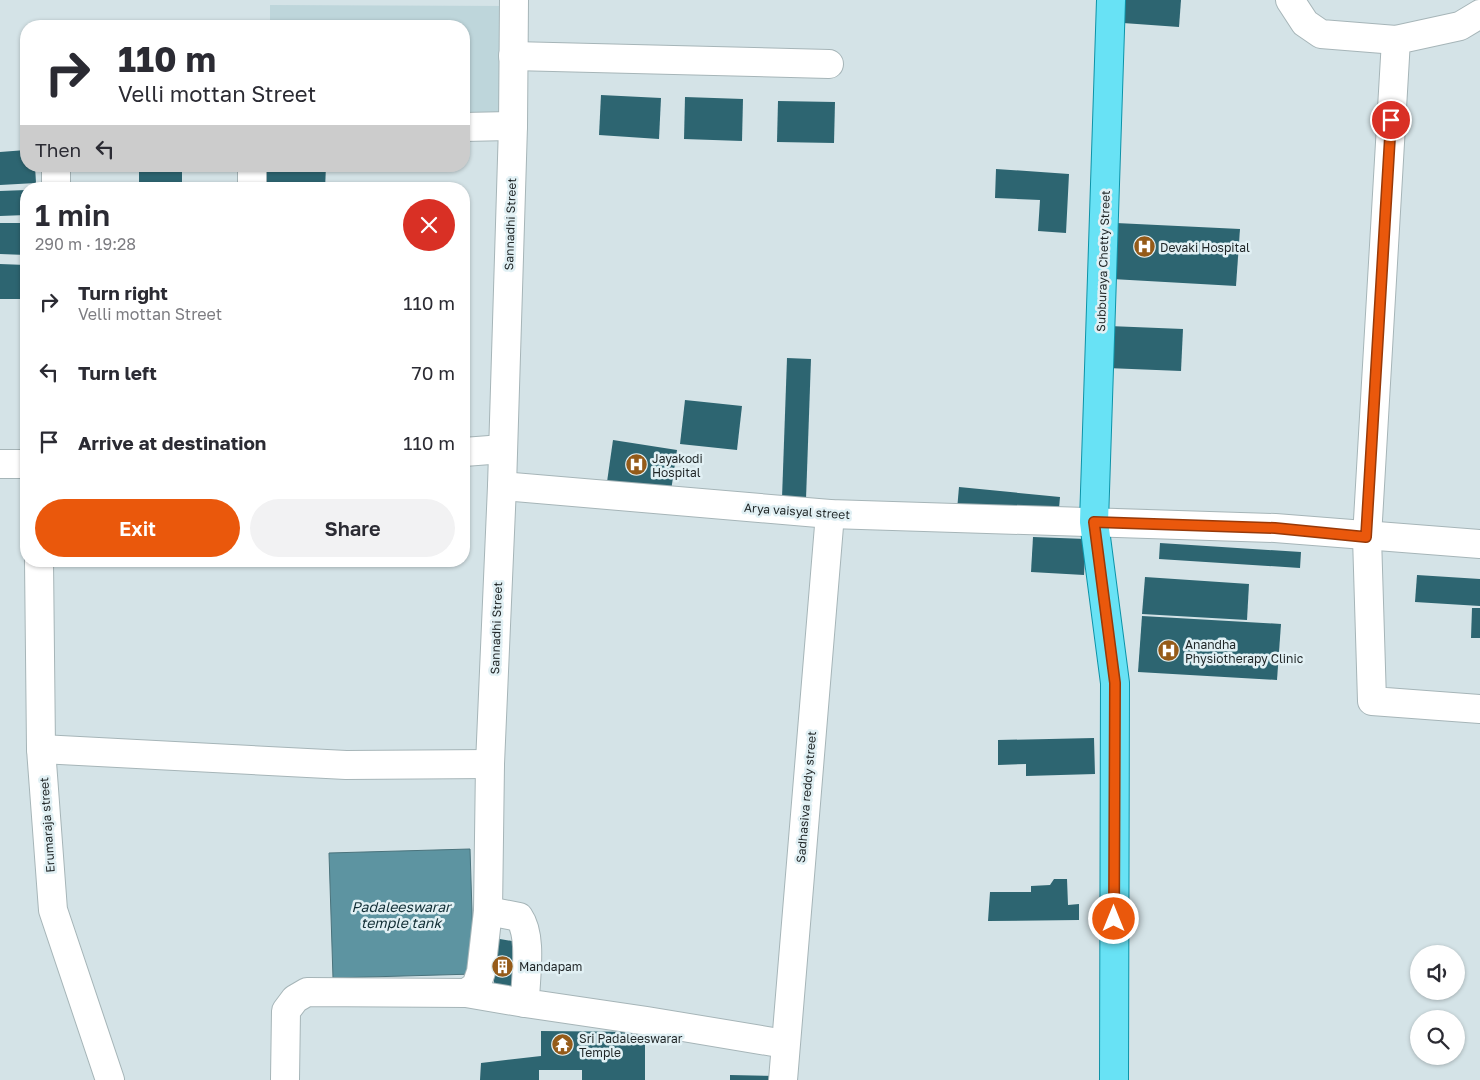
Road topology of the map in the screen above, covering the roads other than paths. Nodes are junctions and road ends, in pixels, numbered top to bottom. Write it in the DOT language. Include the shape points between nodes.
graph roads {
  1 [pos="514,0"];
  2 [pos="1111,0"];
  3 [pos="1290,0"];
  4 [pos="1480,14"];
  5 [pos="1396,40"];
  6 [pos="513,56"];
  7 [pos="829,64"];
  8 [pos="513,126"];
  9 [pos="470,127"];
  10 [pos="503,449"];
  11 [pos="470,452"];
  12 [pos="0,464"];
  13 [pos="20,464"];
  14 [pos="502,486"];
  15 [pos="830,514"];
  16 [pos="1094,522"];
  17 [pos="1366,537"];
  18 [pos="1480,544"];
  19 [pos="39,567"];
  20 [pos="1480,709"];
  21 [pos="41,749"];
  22 [pos="490,764"];
  23 [pos="488,911"];
  24 [pos="466,993"];
  25 [pos="525,1003"];
  26 [pos="784,1044"];
  27 [pos="110,1080"];
  28 [pos="285,1080"];
  29 [pos="783,1080"];
  30 [pos="1114,1080"];
  1 -- 6 [label="street, Sannadhi Street"];
  2 -- 16 [label="main road, Subburaya Chetty Street"];
  3 -- 5 [label="street" via="1305,23 1321,34"];
  4 -- 5 [label="street" via="1460,26"];
  5 -- 17 [label="street"];
  6 -- 7 [label="street"];
  6 -- 8 [label="street, Sannadhi Street"];
  8 -- 9 [label="street"];
  8 -- 10 [label="street, Sannadhi Street"];
  10 -- 11 [label="street"];
  10 -- 14 [label="street, Sannadhi Street"];
  12 -- 13 [label="street"];
  14 -- 15 [label="street, Arya vaisyal street"];
  14 -- 22 [label="street, Sannadhi Street"];
  15 -- 16 [label="street, Arya vaisyal street"];
  15 -- 26 [label="street, Sadhasiva reddy street"];
  16 -- 17 [label="street, Arya vaisyal street" via="1275,528"];
  16 -- 30 [label="main road, Subburaya Chetty Street" via="1115,683"];
  17 -- 18 [label="street, Arya vaisyal street"];
  17 -- 20 [label="street" via="1372,701"];
  19 -- 21 [label="street, Erumaraja street"];
  21 -- 22 [label="street" via="346,765"];
  21 -- 27 [label="street, Erumaraja street" via="53,910"];
  22 -- 23 [label="street, Sannadhi Street"];
  23 -- 24 [label="street, Sannadhi Street" via="482,972 476,986"];
  23 -- 25 [label="street" via="519,917 524,925"];
  24 -- 25 [label="street"];
  24 -- 28 [label="street" via="307,992 295,999 286,1011"];
  25 -- 26 [label="street"];
  26 -- 29 [label="street, Sadhasiva reddy street"];
}
